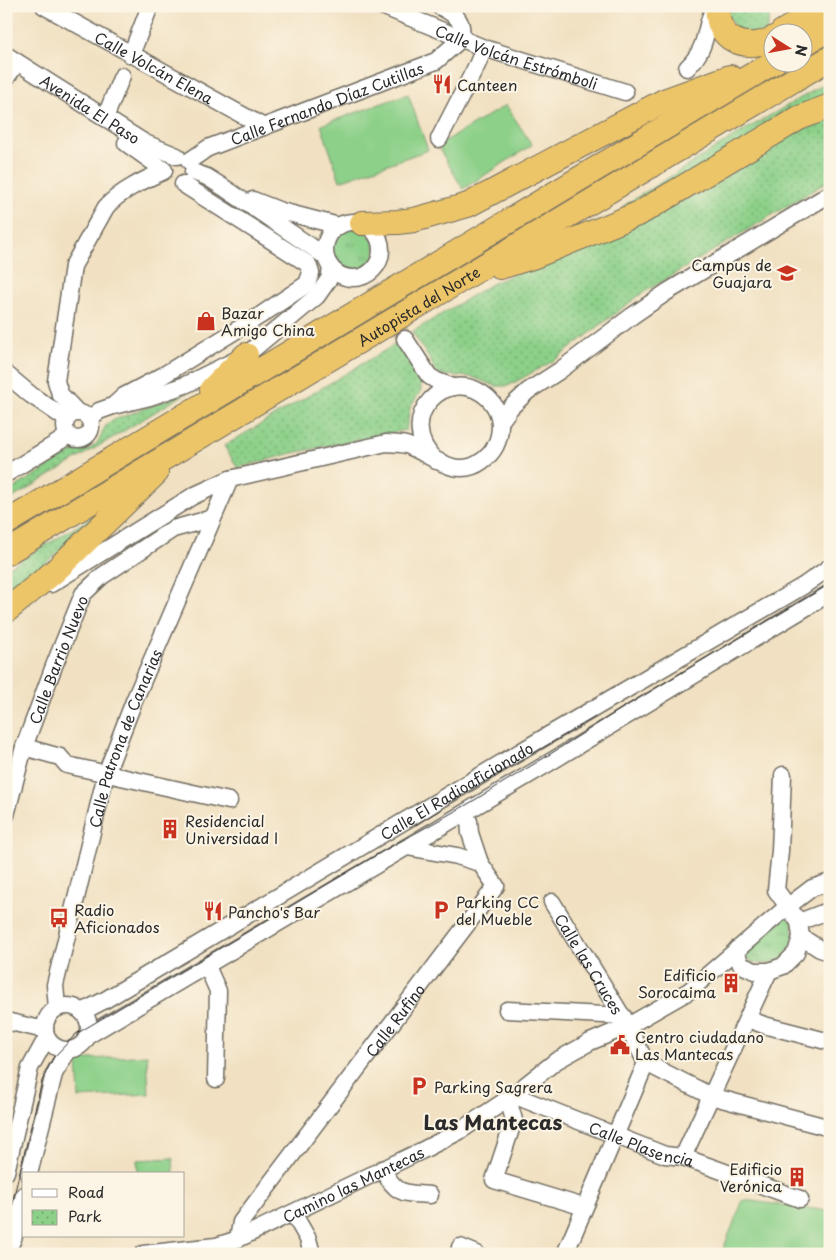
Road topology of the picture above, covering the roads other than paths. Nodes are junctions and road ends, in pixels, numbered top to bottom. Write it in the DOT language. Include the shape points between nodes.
graph roads {
  1 [pos="45,6"];
  2 [pos="150,6"];
  3 [pos="382,6"];
  4 [pos="438,6"];
  5 [pos="716,6"];
  6 [pos="825,6"];
  7 [pos="799,22"];
  8 [pos="830,28"];
  9 [pos="814,38"];
  10 [pos="460,39"];
  11 [pos="764,42"];
  12 [pos="484,48"];
  13 [pos="130,55"];
  14 [pos="830,58"];
  15 [pos="764,66"];
  16 [pos="764,67"];
  17 [pos="8,68"];
  18 [pos="687,68"];
  19 [pos="122,76"];
  20 [pos="625,92"];
  21 [pos="830,106"];
  22 [pos="105,118"];
  23 [pos="264,127"];
  24 [pos="439,139"];
  25 [pos="186,168"];
  26 [pos="164,171"];
  27 [pos="226,189"];
  28 [pos="830,194"];
  29 [pos="350,224"];
  30 [pos="328,262"];
  31 [pos="463,278"];
  32 [pos="406,339"];
  33 [pos="246,355"];
  34 [pos="6,374"];
  35 [pos="429,376"];
  36 [pos="453,387"];
  37 [pos="528,391"];
  38 [pos="485,396"];
  39 [pos="429,400"];
  40 [pos="113,406"];
  41 [pos="186,415"];
  42 [pos="75,421"];
  43 [pos="500,422"];
  44 [pos="184,446"];
  45 [pos="436,461"];
  46 [pos="6,474"];
  47 [pos="230,479"];
  48 [pos="162,514"];
  49 [pos="213,518"];
  50 [pos="6,523"];
  51 [pos="181,526"];
  52 [pos="6,553"];
  53 [pos="196,555"];
  54 [pos="830,567"];
  55 [pos="830,593"];
  56 [pos="6,611"];
  57 [pos="24,747"];
  58 [pos="106,774"];
  59 [pos="783,775"];
  60 [pos="229,801"];
  61 [pos="6,815"];
  62 [pos="469,821"];
  63 [pos="407,847"];
  64 [pos="480,863"];
  65 [pos="830,882"];
  66 [pos="552,902"];
  67 [pos="787,907"];
  68 [pos="830,910"];
  69 [pos="800,929"];
  70 [pos="825,950"];
  71 [pos="796,953"];
  72 [pos="739,957"];
  73 [pos="207,966"];
  74 [pos="769,971"];
  75 [pos="58,1008"];
  76 [pos="507,1010"];
  77 [pos="82,1012"];
  78 [pos="748,1019"];
  79 [pos="6,1021"];
  80 [pos="626,1021"];
  81 [pos="46,1032"];
  82 [pos="87,1036"];
  83 [pos="830,1042"];
  84 [pos="68,1050"];
  85 [pos="646,1063"];
  86 [pos="216,1078"];
  87 [pos="711,1096"];
  88 [pos="510,1097"];
  89 [pos="830,1128"];
  90 [pos="615,1134"];
  91 [pos="683,1156"];
  92 [pos="382,1169"];
  93 [pos="6,1172"];
  94 [pos="30,1172"];
  95 [pos="430,1195"];
  96 [pos="800,1199"];
  97 [pos="22,1205"];
  98 [pos="584,1208"];
  99 [pos="293,1212"];
  100 [pos="238,1238"];
  101 [pos="460,1247"];
  102 [pos="13,1248"];
  103 [pos="171,1252"];
  104 [pos="143,1254"];
  105 [pos="312,1254"];
  106 [pos="477,1254"];
  107 [pos="565,1254"];
  1 -- 13 [label="street, Calle Volcán Elena"];
  2 -- 13 [label="street"];
  3 -- 10 [label="street, Calle Volcán Estrómboli"];
  4 -- 10 [label="street" via="456,16 462,28"];
  5 -- 11 [label="highway" via="719,20 732,40 758,45"];
  5 -- 18 [label="street" via="703,46"];
  6 -- 7 [label="highway"];
  8 -- 9 [label="highway"];
  10 -- 12 [label="street, Calle Volcán Estrómboli"];
  10 -- 23 [label="street, Calle Fernando Díaz Cutillas" via="436,62"];
  12 -- 20 [label="street, Calle Volcán Estrómboli"];
  12 -- 24 [label="street"];
  13 -- 23 [label="street, Calle Volcán Elena"];
  14 -- 31 [label="highway, Autopista del Norte"];
  15 -- 29 [label="highway" via="664,101 468,205 414,220"];
  16 -- 41 [label="highway, Autopista del Norte"];
  17 -- 22 [label="street, Avenida El Paso"];
  17 -- 26 [label="street, Avenida El Paso"];
  19 -- 22 [label="street"];
  21 -- 31 [label="highway" via="799,118 640,213 535,256"];
  22 -- 25 [label="street, Avenida El Paso"];
  23 -- 25 [label="street, Calle Fernando Díaz Cutillas" via="208,148"];
  25 -- 26 [label="street, Calle Fernando Díaz Cutillas" via="173,157 166,162"];
  25 -- 26 [label="street, Avenida El Paso" via="179,185 170,182"];
  25 -- 27 [label="street, Avenida El Paso"];
  25 -- 40 [label="street, Avenida El Paso" via="308,264 311,273 307,284 261,315 124,396"];
  26 -- 42 [label="street" via="113,198 73,266 56,381"];
  27 -- 29 [label="street, Avenida El Paso" via="281,211"];
  27 -- 30 [label="street, Avenida El Paso"];
  28 -- 37 [label="street" via="668,292"];
  29 -- 30 [label="street" via="332,231 327,238"];
  29 -- 30 [label="street" via="370,228 380,242 380,260 370,280 337,274"];
  30 -- 33 [label="street" via="329,279 317,296"];
  31 -- 44 [label="highway, Autopista del Norte"];
  32 -- 35 [label="street"];
  33 -- 40 [label="street" via="185,385"];
  33 -- 41 [label="highway"];
  34 -- 42 [label="street" via="32,395"];
  35 -- 36 [label="street"];
  35 -- 39 [label="street"];
  36 -- 38 [label="street" via="470,388"];
  36 -- 39 [label="street"];
  37 -- 38 [label="street"];
  37 -- 43 [label="street" via="510,406"];
  38 -- 43 [label="street" via="495,407"];
  39 -- 45 [label="street" via="422,414 419,432 428,453"];
  40 -- 42 [label="street"];
  41 -- 50 [label="highway, Autopista del Norte"];
  42 -- 46 [label="street" via="60,441"];
  43 -- 45 [label="street" via="497,443 487,458 478,464 457,468"];
  44 -- 52 [label="highway, Autopista del Norte"];
  44 -- 56 [label="highway" via="55,570"];
  45 -- 47 [label="street" via="407,445 386,443"];
  47 -- 48 [label="street"];
  47 -- 49 [label="street, Calle Patrona de Canarias"];
  48 -- 51 [label="street"];
  48 -- 56 [label="street"];
  49 -- 51 [label="street, Calle Barrio Nuevo"];
  49 -- 53 [label="street, Calle Patrona de Canarias"];
  51 -- 53 [label="street" via="194,539"];
  51 -- 57 [label="street, Calle Barrio Nuevo" via="102,576 83,594"];
  53 -- 58 [label="street, Calle Patrona de Canarias"];
  54 -- 77 [label="street, Calle El Radioaficionado"];
  55 -- 63 [label="street, Calle El Radioaficionado"];
  57 -- 58 [label="street" via="60,757 67,765"];
  57 -- 61 [label="street, Calle Barrio Nuevo"];
  58 -- 60 [label="street"];
  58 -- 75 [label="street, Calle Patrona de Canarias" via="55,985"];
  59 -- 67 [label="street" via="776,890"];
  62 -- 64 [label="street"];
  63 -- 64 [label="street"];
  63 -- 73 [label="street, Calle El Radioaficionado"];
  64 -- 100 [label="street, Calle Rufino" via="496,886 241,1222"];
  65 -- 67 [label="street, Camino las Mantecas" via="812,888"];
  66 -- 80 [label="street, Calle las Cruces"];
  67 -- 69 [label="street"];
  67 -- 72 [label="street, Camino las Mantecas"];
  68 -- 69 [label="street"];
  69 -- 70 [label="street"];
  69 -- 71 [label="street"];
  70 -- 71 [label="street"];
  71 -- 74 [label="street" via="783,966"];
  72 -- 74 [label="street" via="755,971"];
  72 -- 80 [label="street, Camino las Mantecas" via="722,962 689,991"];
  73 -- 82 [label="street, Calle El Radioaficionado"];
  73 -- 86 [label="street" via="218,991"];
  74 -- 78 [label="street"];
  75 -- 77 [label="street" via="68,1006"];
  75 -- 81 [label="street" via="48,1017"];
  76 -- 80 [label="street"];
  77 -- 82 [label="street" via="88,1024"];
  78 -- 83 [label="street"];
  78 -- 87 [label="street"];
  79 -- 81 [label="street"];
  80 -- 85 [label="street, Calle las Cruces"];
  80 -- 88 [label="street, Camino las Mantecas" via="556,1061"];
  81 -- 84 [label="street" via="55,1046"];
  81 -- 93 [label="street" via="30,1068"];
  82 -- 84 [label="street" via="83,1043"];
  84 -- 94 [label="street" via="54,1074"];
  85 -- 87 [label="street"];
  85 -- 90 [label="street"];
  87 -- 89 [label="street"];
  87 -- 91 [label="street"];
  88 -- 90 [label="street, Calle Plasencia"];
  88 -- 92 [label="street, Camino las Mantecas" via="458,1132"];
  88 -- 98 [label="street" via="514,1120 494,1180"];
  90 -- 91 [label="street, Calle Plasencia" via="665,1155"];
  90 -- 98 [label="street"];
  91 -- 96 [label="street, Calle Plasencia"];
  92 -- 95 [label="street" via="392,1186 404,1193"];
  92 -- 99 [label="street, Camino las Mantecas"];
  97 -- 102 [label="street"];
  98 -- 107 [label="street"];
  99 -- 100 [label="street, Camino las Mantecas"];
  99 -- 105 [label="street" via="308,1239"];
  100 -- 103 [label="street, Camino las Mantecas" via="216,1246"];
  101 -- 106 [label="street"];
  103 -- 104 [label="street, Camino las Mantecas"];
}
